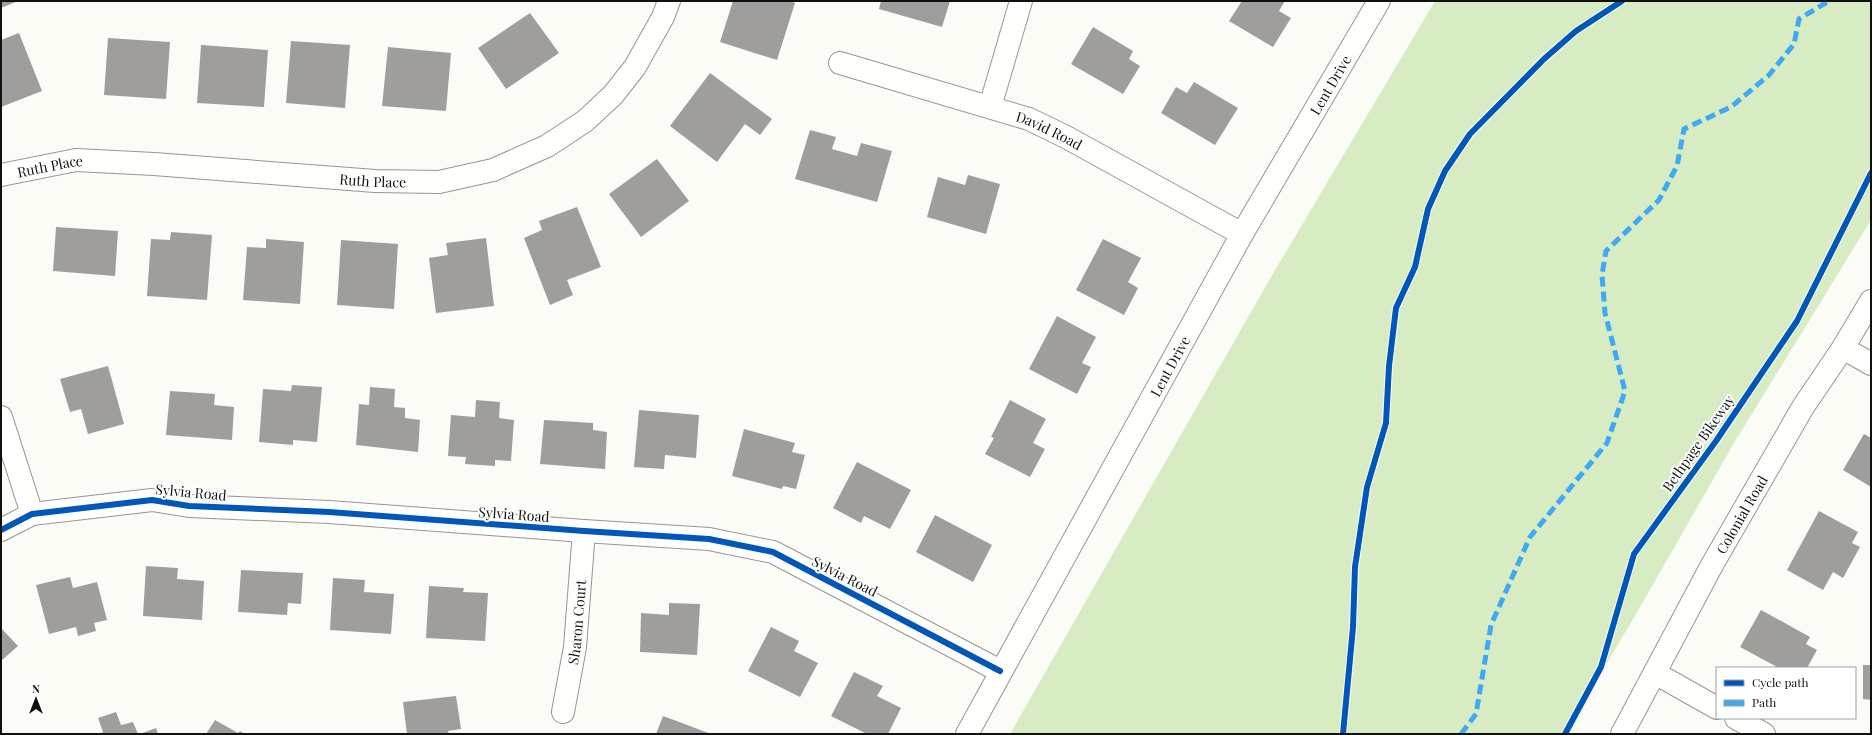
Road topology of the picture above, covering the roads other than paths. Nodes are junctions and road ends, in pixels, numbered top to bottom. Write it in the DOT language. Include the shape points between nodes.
graph roads {
  1 [pos="669,1"];
  2 [pos="1022,1"];
  3 [pos="1379,1"];
  4 [pos="840,63"];
  5 [pos="990,107"];
  6 [pos="1,175"];
  7 [pos="1242,234"];
  8 [pos="1871,301"];
  9 [pos="1843,348"];
  10 [pos="1871,364"];
  11 [pos="1,417"];
  12 [pos="32,514"];
  13 [pos="1,530"];
  14 [pos="584,531"];
  15 [pos="1000,670"];
  16 [pos="1655,674"];
  17 [pos="1716,707"];
  18 [pos="563,712"];
  19 [pos="1738,719"];
  20 [pos="967,734"];
  21 [pos="1622,734"];
  22 [pos="1764,734"];
  1 -- 6 [label="street, Ruth Place" via="663,18 635,67 613,95 585,121 547,146 493,170 439,182 374,181 76,160"];
  2 -- 5 [label="street"];
  3 -- 7 [label="street, Lent Drive"];
  4 -- 5 [label="street, David Road"];
  5 -- 7 [label="street, David Road" via="1029,120 1066,137"];
  7 -- 15 [label="street, Lent Drive"];
  8 -- 9 [label="street, Colonial Road"];
  9 -- 10 [label="street"];
  9 -- 16 [label="street, Colonial Road" via="1799,414 1712,565"];
  11 -- 12 [label="street"];
  12 -- 13 [label="street, Sylvia Road"];
  12 -- 14 [label="street, Sylvia Road" via="152,500 189,506 329,512"];
  14 -- 15 [label="street, Sylvia Road" via="708,539 773,552"];
  14 -- 18 [label="street, Sharon Court" via="575,647"];
  15 -- 20 [label="street, Lent Drive"];
  16 -- 17 [label="street"];
  16 -- 21 [label="street, Colonial Road"];
  19 -- 22 [label="street"];
}
